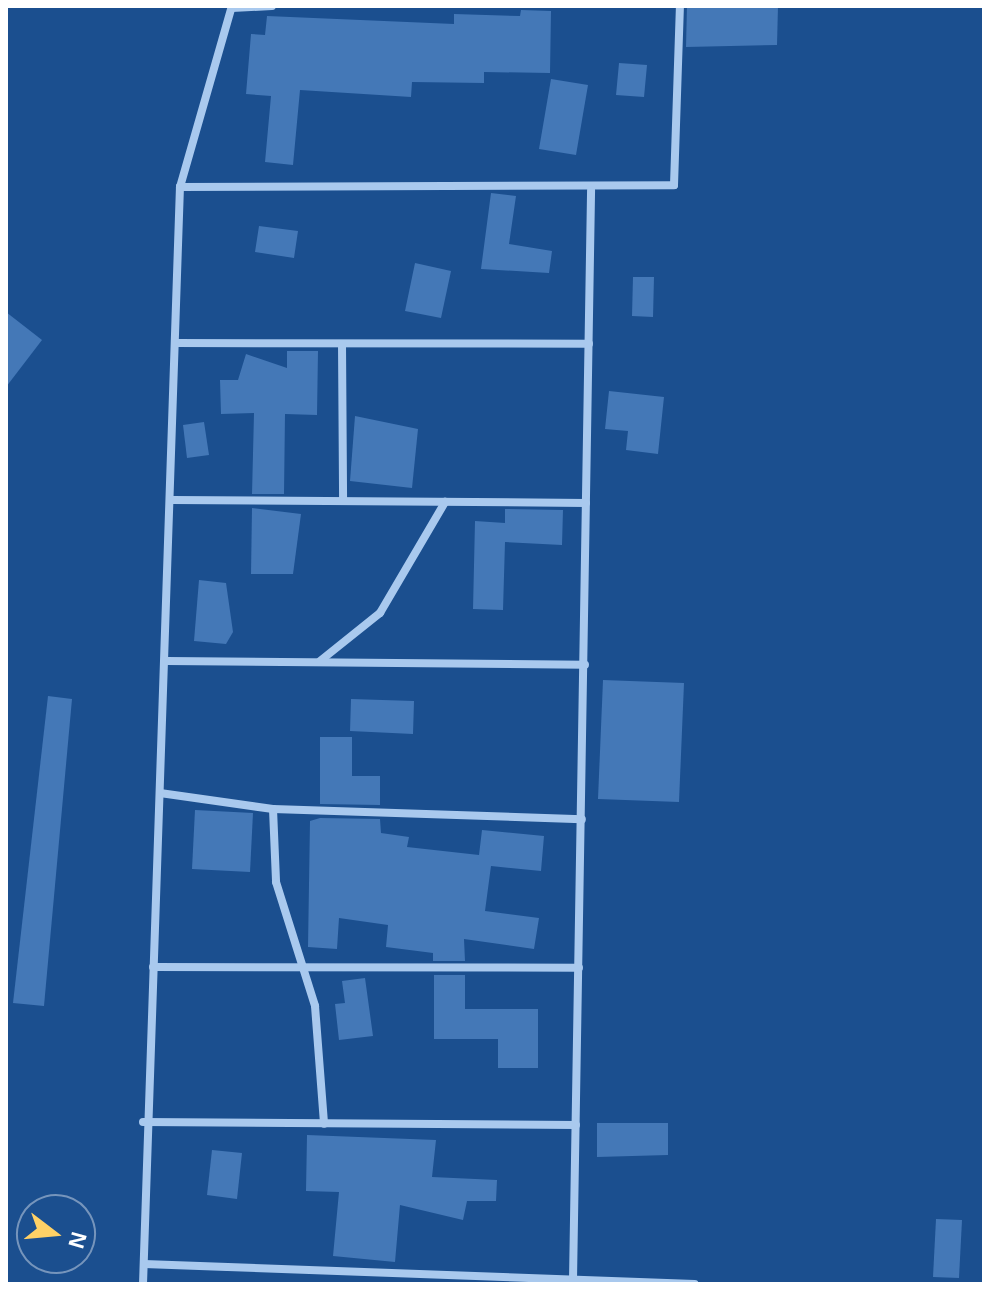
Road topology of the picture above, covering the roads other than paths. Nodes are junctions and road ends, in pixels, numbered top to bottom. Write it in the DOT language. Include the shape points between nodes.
graph roads {
  1 [pos="272,6"];
  2 [pos="680,6"];
  3 [pos="232,7"];
  4 [pos="180,187"];
  5 [pos="591,190"];
  6 [pos="176,343"];
  7 [pos="342,344"];
  8 [pos="589,344"];
  9 [pos="172,500"];
  10 [pos="343,501"];
  11 [pos="445,502"];
  12 [pos="586,503"];
  13 [pos="167,661"];
  14 [pos="318,662"];
  15 [pos="585,665"];
  16 [pos="160,793"];
  17 [pos="273,809"];
  18 [pos="582,819"];
  19 [pos="153,967"];
  20 [pos="307,967"];
  21 [pos="579,968"];
  22 [pos="143,1122"];
  23 [pos="324,1124"];
  24 [pos="576,1125"];
  25 [pos="144,1264"];
  26 [pos="573,1280"];
  27 [pos="143,1284"];
  28 [pos="695,1284"];
  1 -- 3 [label="street"];
  2 -- 5 [label="street" via="674,185"];
  3 -- 4 [label="street"];
  4 -- 5 [label="street"];
  4 -- 6 [label="street"];
  5 -- 8 [label="street"];
  6 -- 7 [label="street"];
  6 -- 9 [label="street"];
  7 -- 8 [label="street"];
  7 -- 10 [label="street"];
  8 -- 12 [label="street"];
  9 -- 10 [label="street"];
  9 -- 13 [label="street"];
  10 -- 11 [label="street"];
  11 -- 12 [label="street"];
  11 -- 14 [label="street" via="380,613"];
  12 -- 15 [label="street"];
  13 -- 14 [label="street"];
  13 -- 16 [label="street"];
  14 -- 15 [label="street"];
  15 -- 18 [label="street"];
  16 -- 17 [label="street"];
  16 -- 19 [label="street"];
  17 -- 18 [label="street"];
  17 -- 20 [label="street" via="276,882"];
  18 -- 21 [label="street"];
  19 -- 20 [label="street"];
  19 -- 22 [label="street"];
  20 -- 21 [label="street"];
  20 -- 23 [label="street"];
  21 -- 24 [label="street"];
  22 -- 23 [label="street"];
  22 -- 25 [label="street"];
  23 -- 24 [label="street"];
  24 -- 26 [label="street"];
  25 -- 26 [label="street"];
  25 -- 27 [label="street"];
  26 -- 28 [label="street"];
}
